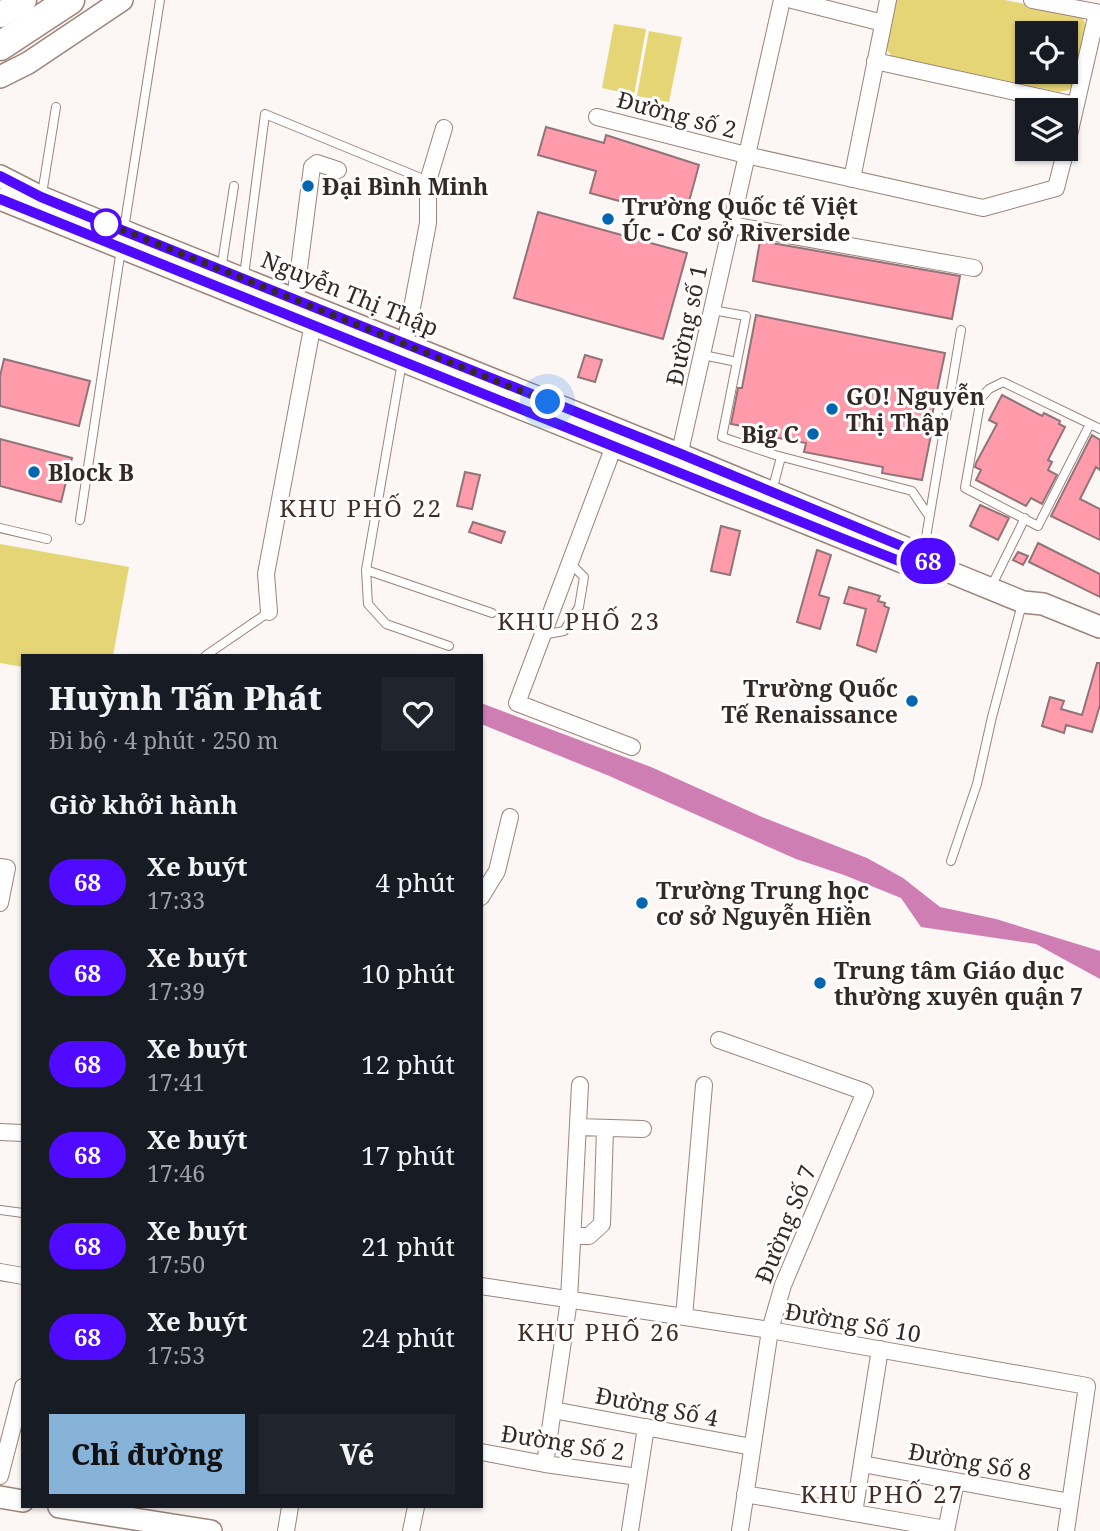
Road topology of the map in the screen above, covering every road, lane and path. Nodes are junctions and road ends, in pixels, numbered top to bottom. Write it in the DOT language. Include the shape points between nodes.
graph roads {
  1 [pos="24,0"];
  2 [pos="41,0"];
  3 [pos="71,0"];
  4 [pos="79,0"];
  5 [pos="122,0"];
  6 [pos="160,0"];
  7 [pos="782,0"];
  8 [pos="792,0"];
  9 [pos="888,0"];
  10 [pos="1032,0"];
  11 [pos="1099,13"];
  12 [pos="0,15"];
  13 [pos="883,23"];
  14 [pos="0,27"];
  15 [pos="0,49"];
  16 [pos="876,61"];
  17 [pos="0,77"];
  18 [pos="1044,98"];
  19 [pos="1078,98"];
  20 [pos="56,107"];
  21 [pos="597,117"];
  22 [pos="444,128"];
  23 [pos="746,156"];
  24 [pos="1063,161"];
  25 [pos="338,170"];
  26 [pos="1,178"];
  27 [pos="852,179"];
  28 [pos="428,181"];
  29 [pos="234,186"];
  30 [pos="41,197"];
  31 [pos="0,199"];
  32 [pos="731,225"];
  33 [pos="123,239"];
  34 [pos="974,268"];
  35 [pos="221,270"];
  36 [pos="243,279"];
  37 [pos="295,300"];
  38 [pos="712,310"];
  39 [pos="313,323"];
  40 [pos="961,330"];
  41 [pos="404,352"];
  42 [pos="703,355"];
  43 [pos="737,362"];
  44 [pos="1090,424"];
  45 [pos="1100,429"];
  46 [pos="617,438"];
  47 [pos="781,457"];
  48 [pos="679,462"];
  49 [pos="771,492"];
  50 [pos="929,516"];
  51 [pos="1025,518"];
  52 [pos="79,520"];
  53 [pos="0,528"];
  54 [pos="47,539"];
  55 [pos="926,560"];
  56 [pos="569,562"];
  57 [pos="366,570"];
  58 [pos="990,589"];
  59 [pos="1023,601"];
  60 [pos="269,612"];
  61 [pos="492,613"];
  62 [pos="1100,627"];
  63 [pos="542,635"];
  64 [pos="1100,643"];
  65 [pos="449,646"];
  66 [pos="208,654"];
  67 [pos="632,747"];
  68 [pos="510,817"];
  69 [pos="951,861"];
  70 [pos="0,867"];
  71 [pos="483,894"];
  72 [pos="0,903"];
  73 [pos="719,1040"];
  74 [pos="580,1085"];
  75 [pos="704,1085"];
  76 [pos="578,1127"];
  77 [pos="605,1128"];
  78 [pos="643,1129"];
  79 [pos="0,1132"];
  80 [pos="21,1133"];
  81 [pos="0,1210"];
  82 [pos="21,1213"];
  83 [pos="573,1236"];
  84 [pos="0,1272"];
  85 [pos="21,1276"];
  86 [pos="483,1286"];
  87 [pos="569,1300"];
  88 [pos="684,1317"];
  89 [pos="770,1330"];
  90 [pos="880,1349"];
  91 [pos="21,1395"];
  92 [pos="0,1408"];
  93 [pos="553,1410"];
  94 [pos="17,1412"];
  95 [pos="646,1427"];
  96 [pos="752,1447"];
  97 [pos="483,1452"];
  98 [pos="545,1464"];
  99 [pos="862,1464"];
  100 [pos="0,1476"];
  101 [pos="638,1477"];
  102 [pos="956,1482"];
  103 [pos="745,1494"];
  104 [pos="0,1497"];
  105 [pos="21,1501"];
  106 [pos="1070,1502"];
  107 [pos="65,1508"];
  108 [pos="290,1508"];
  109 [pos="416,1508"];
  110 [pos="854,1513"];
  111 [pos="946,1530"];
  112 [pos="211,1531"];
  113 [pos="286,1531"];
  114 [pos="411,1531"];
  115 [pos="630,1531"];
  116 [pos="740,1531"];
  117 [pos="1066,1531"];
  1 -- 12 [label="main road"];
  2 -- 14 [label="highway"];
  3 -- 15 [label="highway"];
  4 -- 15 [label="main road"];
  5 -- 17 [label="main road"];
  6 -- 33 [label="lane"];
  7 -- 23 [label="street, Đường số 1"];
  8 -- 13 [label="street"];
  9 -- 13 [label="street"];
  10 -- 11 [label="street"];
  11 -- 19 [label="street"];
  13 -- 16 [label="street"];
  16 -- 18 [label="street"];
  16 -- 27 [label="street"];
  20 -- 30 [label="lane"];
  21 -- 23 [label="street, Đường số 2"];
  22 -- 28 [label="street"];
  23 -- 27 [label="street, Đường số 2"];
  23 -- 32 [label="street, Đường số 1"];
  24 -- 27 [label="street, Đường số 2" via="1056,188 983,208"];
  25 -- 37 [label="street" via="317,163 312,167"];
  26 -- 30 [label="main road, Nguyễn Thị Thập"];
  28 -- 36 [label="lane" via="265,114"];
  28 -- 41 [label="street" via="428,223"];
  29 -- 35 [label="lane"];
  30 -- 33 [label="main road, Nguyễn Thị Thập"];
  31 -- 33 [label="main road, Nguyễn Thị Thập"];
  32 -- 34 [label="street"];
  32 -- 38 [label="street, Đường số 1"];
  33 -- 35 [label="main road, Nguyễn Thị Thập"];
  33 -- 39 [label="main road, Nguyễn Thị Thập"];
  33 -- 52 [label="lane"];
  35 -- 36 [label="main road, Nguyễn Thị Thập"];
  36 -- 37 [label="main road, Nguyễn Thị Thập"];
  37 -- 41 [label="main road, Nguyễn Thị Thập"];
  38 -- 42 [label="street, Đường số 1"];
  38 -- 43 [label="lane" via="746,316"];
  39 -- 41 [label="main road, Nguyễn Thị Thập"];
  39 -- 60 [label="street" via="266,574"];
  40 -- 50 [label="lane"];
  41 -- 46 [label="main road, Nguyễn Thị Thập"];
  41 -- 57 [label="lane"];
  42 -- 43 [label="lane"];
  42 -- 48 [label="street, Đường số 1"];
  43 -- 47 [label="lane" via="722,437"];
  44 -- 45 [label="lane"];
  44 -- 51 [label="lane" via="1038,526"];
  44 -- 51 [label="lane" via="1003,382 981,398 965,488"];
  46 -- 48 [label="main road, Nguyễn Thị Thập"];
  46 -- 56 [label="street"];
  47 -- 49 [label="lane"];
  47 -- 50 [label="lane" via="912,491"];
  48 -- 49 [label="main road, Nguyễn Thị Thập"];
  48 -- 55 [label="main road, Nguyễn Thị Thập" via="917,568"];
  49 -- 55 [label="main road, Nguyễn Thị Thập"];
  50 -- 55 [label="lane"];
  51 -- 58 [label="lane"];
  53 -- 54 [label="lane"];
  55 -- 58 [label="main road, Nguyễn Thị Thập"];
  56 -- 63 [label="street"];
  56 -- 63 [label="lane" via="584,577 579,607 564,631"];
  57 -- 61 [label="lane"];
  57 -- 65 [label="lane" via="368,604 386,624"];
  58 -- 59 [label="main road, Nguyễn Thị Thập"];
  59 -- 62 [label="main road, Nguyễn Thị Thập" via="1043,604"];
  59 -- 64 [label="main road, Nguyễn Thị Thập" via="1039,616"];
  59 -- 69 [label="lane" via="977,784"];
  60 -- 66 [label="lane"];
  63 -- 67 [label="street" via="517,703"];
  68 -- 71 [label="street" via="497,872"];
  70 -- 72 [label="street" via="7,868"];
  73 -- 89 [label="street, Đường Số 7" via="865,1092 783,1284"];
  74 -- 76 [label="street"];
  75 -- 88 [label="street"];
  76 -- 77 [label="street"];
  76 -- 83 [label="street"];
  77 -- 78 [label="street"];
  77 -- 83 [label="street" via="603,1224 589,1237"];
  79 -- 80 [label="street"];
  81 -- 82 [label="lane"];
  83 -- 87 [label="street"];
  84 -- 85 [label="street"];
  86 -- 87 [label="street"];
  87 -- 88 [label="street, Đường Số 10"];
  87 -- 93 [label="street"];
  88 -- 89 [label="street, Đường Số 10"];
  89 -- 90 [label="street, Đường Số 10"];
  89 -- 96 [label="street, Đường Số 7"];
  90 -- 99 [label="street"];
  90 -- 106 [label="street, Đường Số 10" via="1087,1386"];
  91 -- 94 [label="street"];
  92 -- 94 [label="street"];
  93 -- 95 [label="street, Đường Số 4"];
  93 -- 98 [label="street"];
  94 -- 100 [label="street"];
  95 -- 96 [label="street, Đường Số 4"];
  95 -- 101 [label="street"];
  96 -- 103 [label="street, Đường Số 7"];
  97 -- 98 [label="street, Đường Số 2"];
  98 -- 101 [label="street, Đường Số 2"];
  99 -- 102 [label="street, Đường Số 8"];
  99 -- 110 [label="street"];
  101 -- 115 [label="street"];
  102 -- 106 [label="street, Đường Số 8"];
  102 -- 111 [label="street"];
  103 -- 110 [label="street"];
  103 -- 116 [label="street, Đường Số 7"];
  104 -- 105 [label="main road"];
  106 -- 117 [label="street"];
  107 -- 112 [label="main road"];
  108 -- 113 [label="street"];
  109 -- 114 [label="street"];
  110 -- 111 [label="street"];
}
